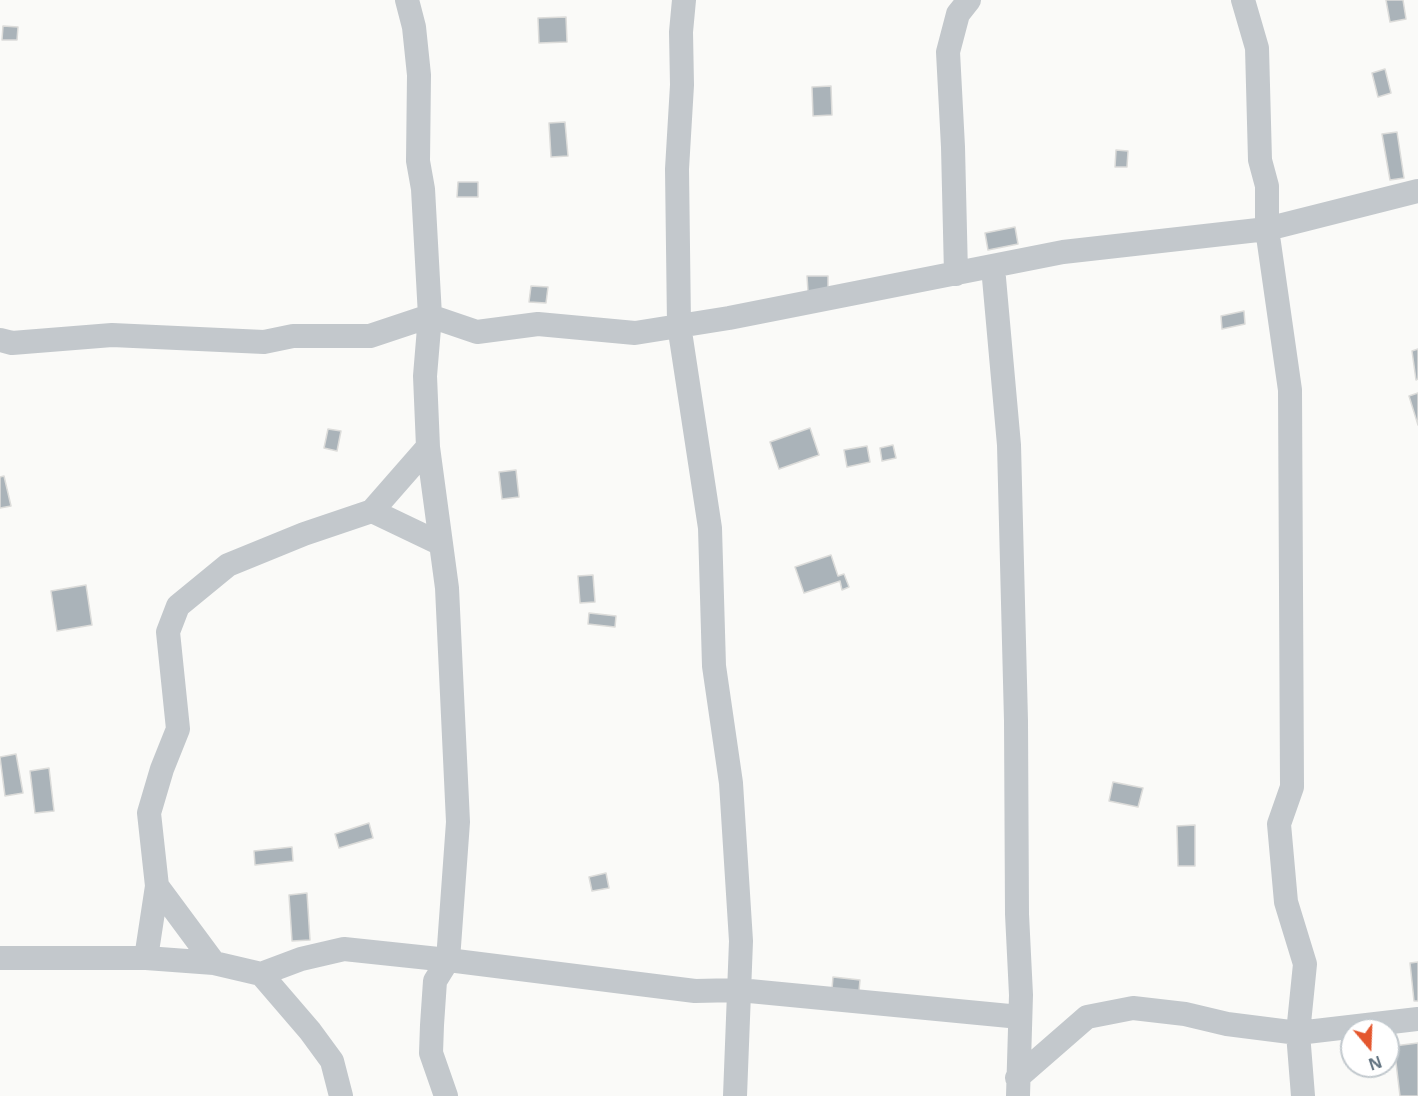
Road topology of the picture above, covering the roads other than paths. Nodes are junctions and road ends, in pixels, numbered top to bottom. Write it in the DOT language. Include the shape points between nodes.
graph roads {
  1 [pos="407,0"];
  2 [pos="684,0"];
  3 [pos="969,0"];
  4 [pos="1244,0"];
  5 [pos="1418,191"];
  6 [pos="1267,229"];
  7 [pos="993,267"];
  8 [pos="956,274"];
  9 [pos="430,316"];
  10 [pos="679,325"];
  11 [pos="0,340"];
  12 [pos="428,447"];
  13 [pos="372,511"];
  14 [pos="441,544"];
  15 [pos="157,886"];
  16 [pos="0,958"];
  17 [pos="146,958"];
  18 [pos="448,960"];
  19 [pos="214,963"];
  20 [pos="261,975"];
  21 [pos="739,990"];
  22 [pos="1020,1017"];
  23 [pos="1418,1019"];
  24 [pos="1298,1033"];
  25 [pos="1017,1087"];
  26 [pos="340,1096"];
  27 [pos="446,1096"];
  28 [pos="735,1096"];
  29 [pos="1303,1096"];
  1 -- 9 [label="street" via="419,75 418,161"];
  2 -- 10 [label="street" via="677,170"];
  3 -- 8 [label="street" via="958,14 948,52"];
  4 -- 6 [label="street" via="1257,48 1260,160 1267,186"];
  5 -- 6 [label="street"];
  6 -- 7 [label="street" via="1063,252"];
  6 -- 24 [label="street" via="1290,390 1292,787 1280,824 1286,902 1305,964"];
  7 -- 8 [label="street"];
  7 -- 22 [label="street" via="1009,457"];
  8 -- 10 [label="street"];
  9 -- 10 [label="street" via="477,332 538,324 635,333"];
  9 -- 11 [label="street" via="370,336 293,336 264,342 112,335 12,344"];
  9 -- 12 [label="street" via="425,376"];
  10 -- 21 [label="street" via="710,528 714,666 731,783 741,941"];
  12 -- 13 [label="street"];
  12 -- 14 [label="street"];
  13 -- 14 [label="street"];
  13 -- 15 [label="street" via="228,565 178,606 168,632 178,729 149,813"];
  14 -- 18 [label="street" via="447,588 458,822"];
  15 -- 17 [label="street"];
  15 -- 19 [label="street"];
  16 -- 17 [label="street"];
  17 -- 19 [label="street"];
  18 -- 20 [label="street" via="344,949 301,959"];
  18 -- 21 [label="street" via="695,991"];
  18 -- 27 [label="street" via="435,981 431,1053"];
  19 -- 20 [label="street"];
  20 -- 26 [label="street" via="332,1061"];
  21 -- 22 [label="street"];
  21 -- 28 [label="street"];
  22 -- 25 [label="street"];
  23 -- 24 [label="street"];
  24 -- 25 [label="street" via="1133,1008 1087,1017 1052,1046"];
  24 -- 29 [label="street"];
}
